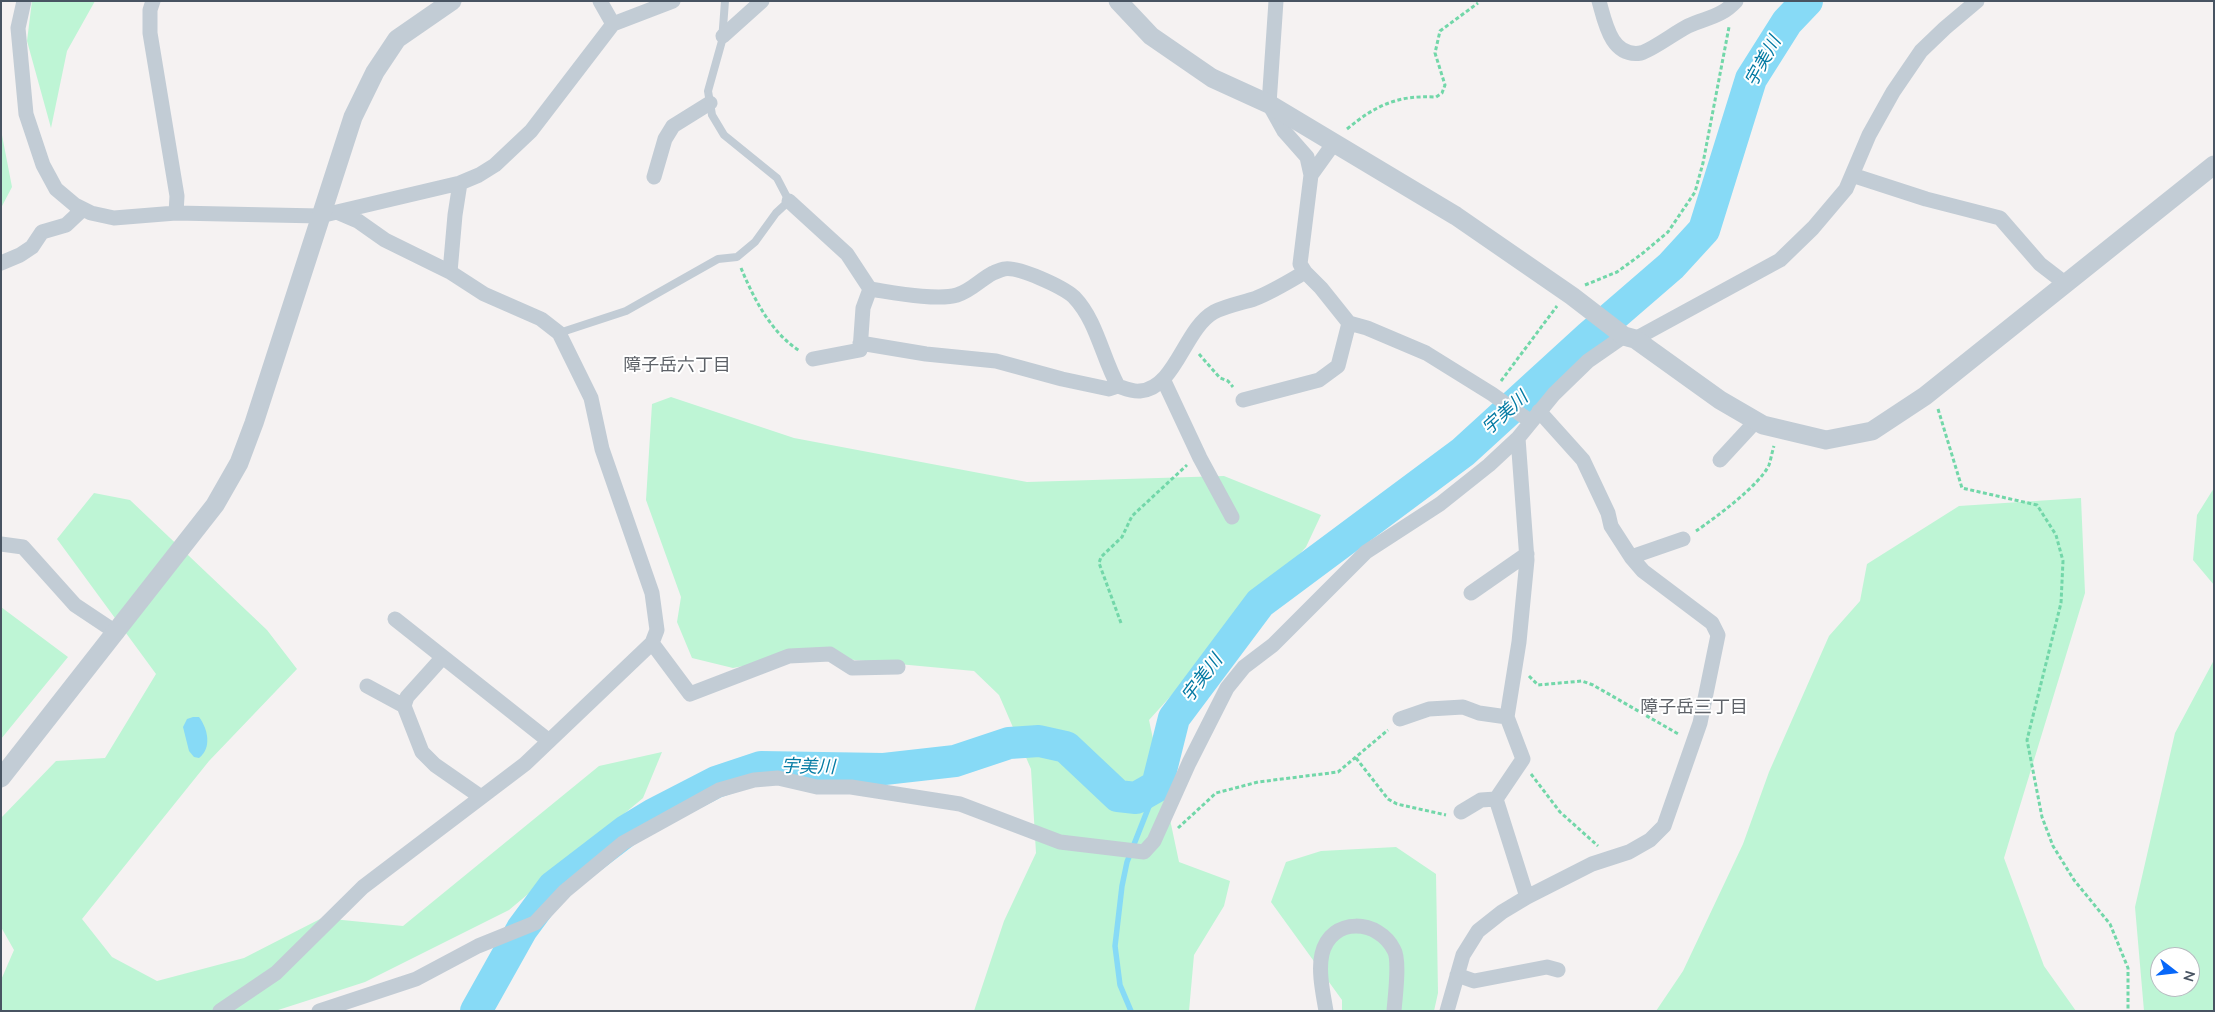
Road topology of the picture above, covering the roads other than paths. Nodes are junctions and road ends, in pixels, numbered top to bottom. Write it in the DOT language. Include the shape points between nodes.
graph roads {
  1 [pos="24,1"];
  2 [pos="153,1"];
  3 [pos="452,1"];
  4 [pos="600,1"];
  5 [pos="673,1"];
  6 [pos="725,1"];
  7 [pos="762,1"];
  8 [pos="1118,1"];
  9 [pos="1276,1"];
  10 [pos="1599,1"];
  11 [pos="1977,1"];
  12 [pos="1732,5"];
  13 [pos="613,24"];
  14 [pos="723,36"];
  15 [pos="710,103"];
  16 [pos="1269,104"];
  17 [pos="1334,143"];
  18 [pos="2214,165"];
  19 [pos="1311,175"];
  20 [pos="1852,175"];
  21 [pos="654,176"];
  22 [pos="460,184"];
  23 [pos="789,201"];
  24 [pos="83,209"];
  25 [pos="176,213"];
  26 [pos="329,214"];
  27 [pos="1,263"];
  28 [pos="450,272"];
  29 [pos="1305,272"];
  30 [pos="2066,284"];
  31 [pos="870,289"];
  32 [pos="1349,323"];
  33 [pos="559,333"];
  34 [pos="1626,335"];
  35 [pos="860,343"];
  36 [pos="813,360"];
  37 [pos="1162,380"];
  38 [pos="1118,386"];
  39 [pos="1243,400"];
  40 [pos="1531,416"];
  41 [pos="1756,421"];
  42 [pos="1518,438"];
  43 [pos="1720,460"];
  44 [pos="1232,517"];
  45 [pos="1683,539"];
  46 [pos="1,544"];
  47 [pos="1527,554"];
  48 [pos="1631,557"];
  49 [pos="1471,593"];
  50 [pos="395,619"];
  51 [pos="117,633"];
  52 [pos="652,643"];
  53 [pos="443,657"];
  54 [pos="898,667"];
  55 [pos="367,686"];
  56 [pos="404,706"];
  57 [pos="1507,717"];
  58 [pos="1400,719"];
  59 [pos="549,741"];
  60 [pos="1,778"];
  61 [pos="481,797"];
  62 [pos="1496,799"];
  63 [pos="1461,812"];
  64 [pos="1527,897"];
  65 [pos="1558,970"];
  66 [pos="1457,975"];
  67 [pos="220,1011"];
  68 [pos="319,1011"];
  69 [pos="1326,1011"];
  70 [pos="1394,1011"];
  71 [pos="1446,1011"];
  1 -- 24 [label="street" via="18,28 26,114 43,165 56,190"];
  2 -- 25 [label="street" via="150,33 177,196"];
  3 -- 26 [label="street" via="397,39 374,72 353,117"];
  4 -- 13 [label="street"];
  5 -- 13 [label="street"];
  6 -- 14 [label="lane"];
  7 -- 14 [label="street"];
  8 -- 16 [label="street" via="1152,36 1212,78"];
  9 -- 16 [label="street"];
  10 -- 12 [label="street" via="1610,36 1617,46 1625,51 1641,53 1689,26 1715,18"];
  11 -- 20 [label="street" via="1921,51 1869,135"];
  13 -- 22 [label="street" via="531,131 495,164"];
  14 -- 15 [label="lane" via="708,91"];
  15 -- 21 [label="street" via="673,126 665,139"];
  15 -- 23 [label="lane" via="712,115 724,135 777,178"];
  16 -- 17 [label="street"];
  16 -- 19 [label="street" via="1284,131 1307,157"];
  17 -- 19 [label="street"];
  17 -- 34 [label="street" via="1456,216"];
  18 -- 30 [label="street"];
  19 -- 29 [label="street" via="1300,264"];
  20 -- 30 [label="street" via="2000,218 2040,264"];
  20 -- 34 [label="street" via="1846,189 1813,228 1780,260"];
  22 -- 26 [label="street"];
  22 -- 28 [label="street"];
  23 -- 31 [label="street" via="847,254"];
  23 -- 33 [label="lane" via="755,242 737,257 718,259 626,311"];
  24 -- 25 [label="street" via="114,218"];
  24 -- 27 [label="street" via="66,225 42,232 32,247"];
  25 -- 26 [label="street"];
  26 -- 28 [label="street" via="358,221 385,240"];
  26 -- 51 [label="street" via="239,463 215,505"];
  28 -- 33 [label="street" via="484,294 541,318"];
  29 -- 32 [label="street"];
  29 -- 37 [label="street" via="1277,289 1214,313 1196,328"];
  30 -- 41 [label="street" via="1926,396 1872,432 1826,440"];
  31 -- 35 [label="street" via="863,308"];
  31 -- 38 [label="street" via="922,296 956,295 1005,268 1032,275 1074,297 1095,328 1107,366"];
  32 -- 39 [label="street" via="1338,366 1319,380"];
  32 -- 40 [label="street" via="1426,353"];
  33 -- 52 [label="street" via="591,398 602,448 652,593 657,630"];
  34 -- 40 [label="street" via="1588,361"];
  34 -- 41 [label="street"];
  35 -- 36 [label="street" via="860,350"];
  35 -- 38 [label="street" via="926,354 996,360 1062,379 1109,388"];
  37 -- 38 [label="street" via="1139,392"];
  37 -- 44 [label="street"];
  40 -- 42 [label="street"];
  40 -- 48 [label="street" via="1583,460 1611,526"];
  41 -- 43 [label="street"];
  42 -- 47 [label="street"];
  42 -- 68 [label="street" via="1440,504 1366,552 1273,645 1244,667 1228,688 1154,841 1144,852 1060,842 960,804 851,787 817,787 778,778 754,780 719,790 623,843 564,891 535,923 478,946 416,979"];
  45 -- 48 [label="street"];
  46 -- 51 [label="street" via="23,547 75,604"];
  47 -- 49 [label="street"];
  47 -- 57 [label="street"];
  48 -- 64 [label="street" via="1643,571 1712,623 1718,635 1700,723 1664,826 1650,840 1629,852 1592,864"];
  50 -- 53 [label="street"];
  51 -- 60 [label="street"];
  52 -- 54 [label="street" via="690,694 790,656 830,654 852,668"];
  52 -- 59 [label="street"];
  53 -- 56 [label="street" via="407,697"];
  53 -- 59 [label="street"];
  55 -- 56 [label="street"];
  56 -- 61 [label="street" via="422,752 434,765"];
  57 -- 58 [label="street" via="1462,707 1430,709"];
  57 -- 62 [label="street" via="1523,759"];
  59 -- 61 [label="street"];
  61 -- 67 [label="street" via="363,887 276,973"];
  62 -- 63 [label="street" via="1482,800"];
  62 -- 64 [label="street"];
  64 -- 66 [label="street" via="1478,931 1463,955"];
  65 -- 66 [label="street" via="1548,967 1474,981"];
  66 -- 71 [label="street"];
  69 -- 70 [label="street" via="1322,954 1332,934 1345,926 1362,926 1380,932 1395,951"];
}
